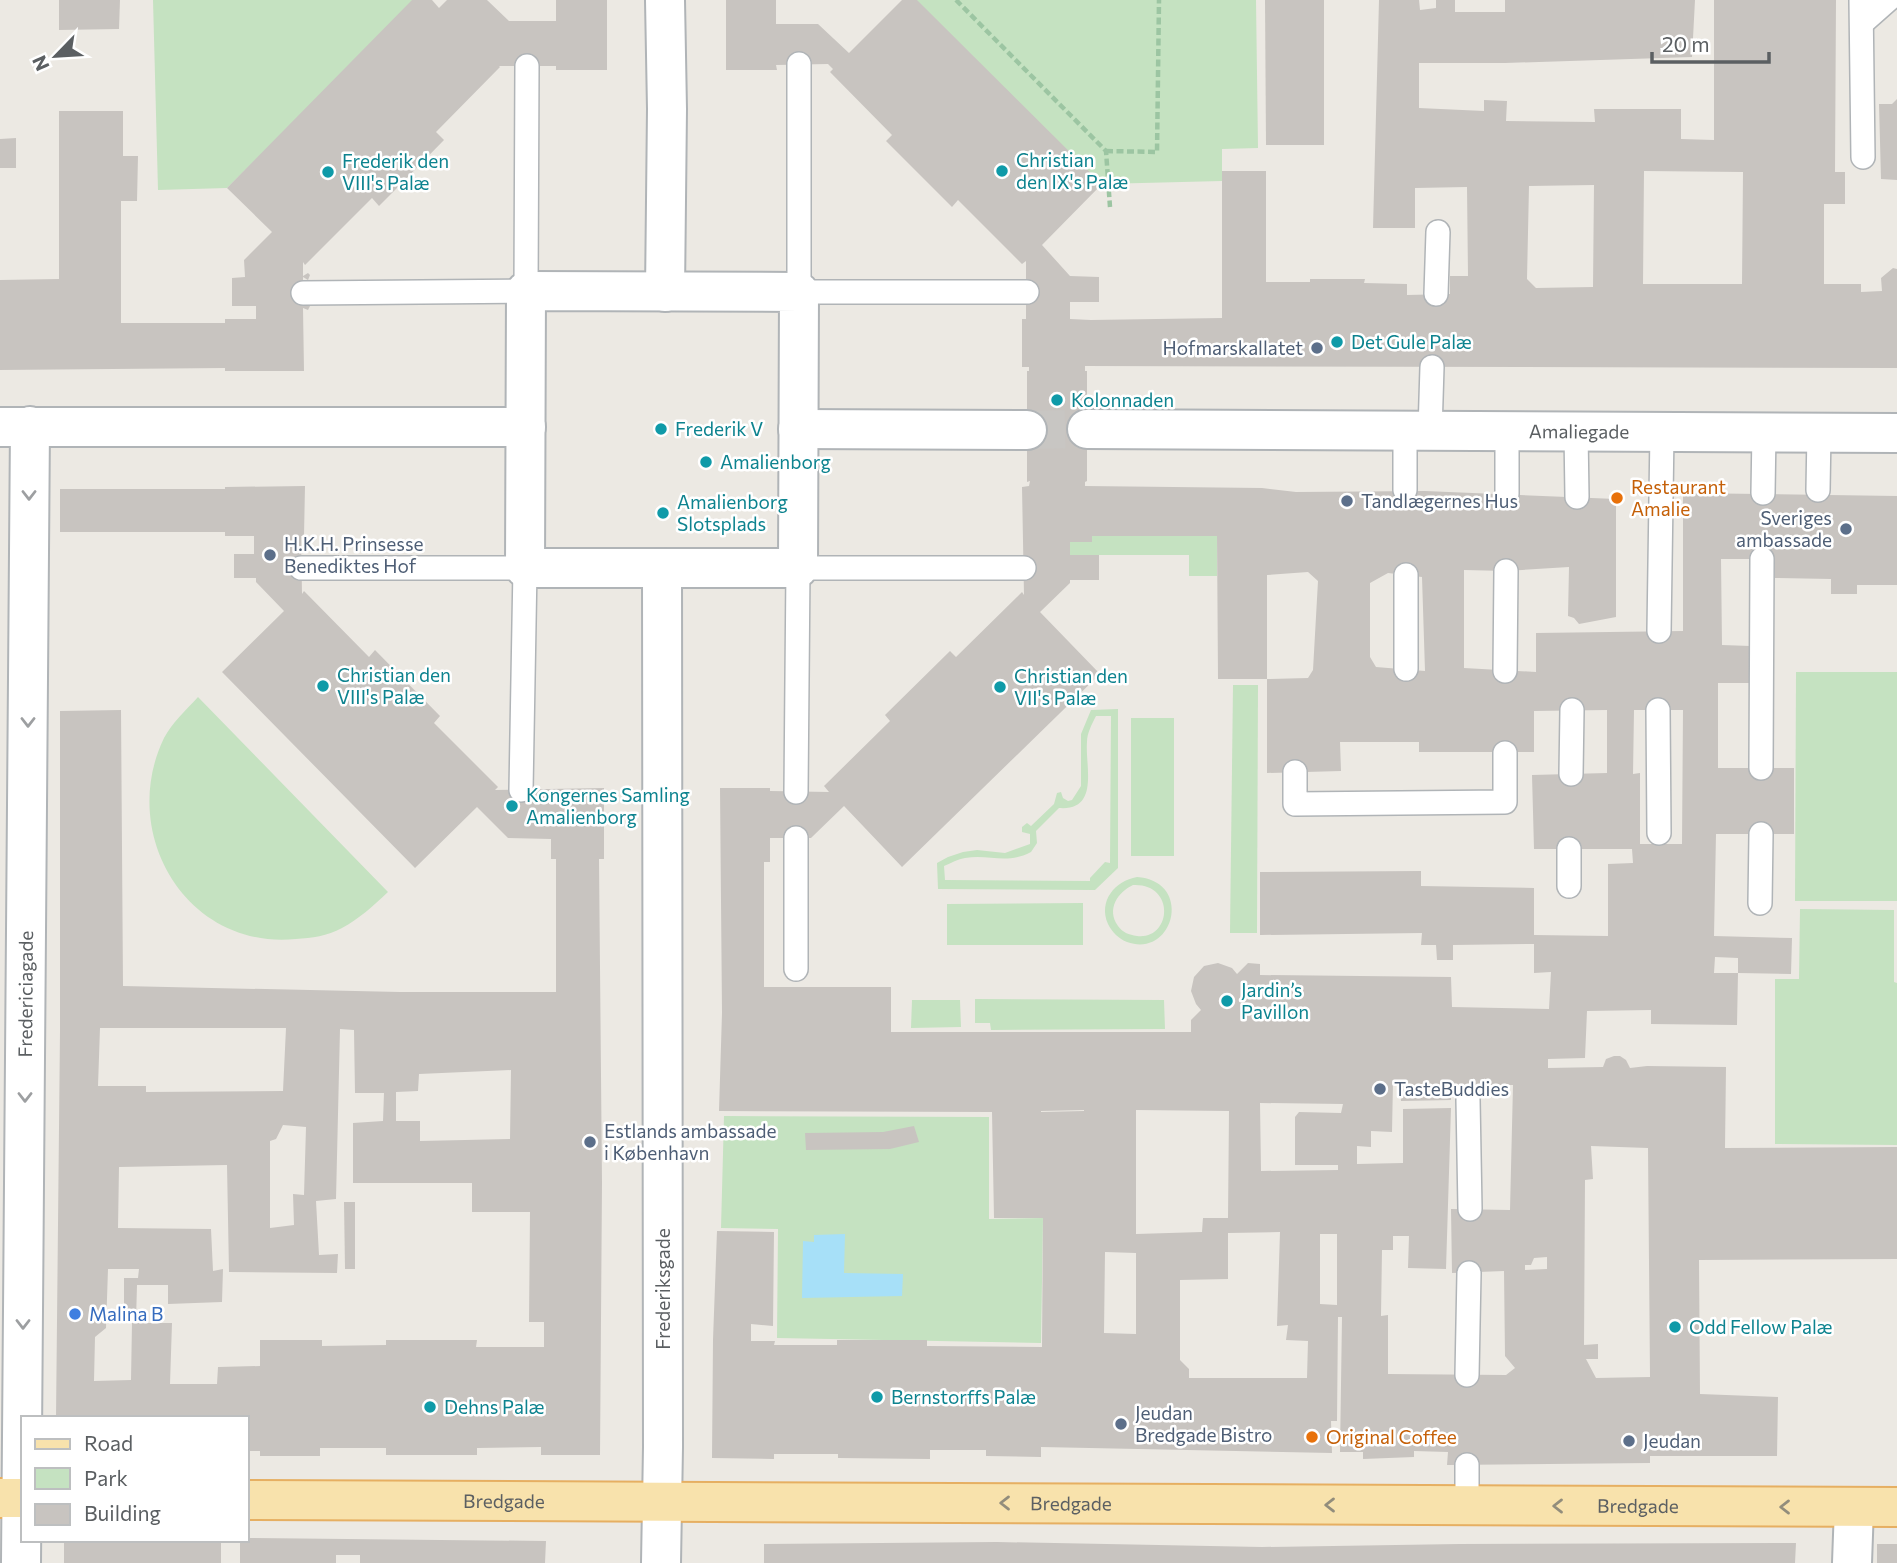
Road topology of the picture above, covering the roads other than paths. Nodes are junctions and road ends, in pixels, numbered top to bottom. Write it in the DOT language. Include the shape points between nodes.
graph roads {
  1 [pos="665,0"];
  2 [pos="1888,0"];
  3 [pos="1862,11"];
  4 [pos="799,64"];
  5 [pos="527,66"];
  6 [pos="1863,158"];
  7 [pos="1438,232"];
  8 [pos="526,291"];
  9 [pos="665,292"];
  10 [pos="799,292"];
  11 [pos="1027,292"];
  12 [pos="303,293"];
  13 [pos="1436,294"];
  14 [pos="1432,367"];
  15 [pos="15,427"];
  16 [pos="526,427"];
  17 [pos="798,429"];
  18 [pos="1087,429"];
  19 [pos="1027,430"];
  20 [pos="1417,431"];
  21 [pos="1507,431"];
  22 [pos="1576,432"];
  23 [pos="1662,432"];
  24 [pos="1764,432"];
  25 [pos="1819,432"];
  26 [pos="1897,433"];
  27 [pos="1405,490"];
  28 [pos="1818,490"];
  29 [pos="1507,494"];
  30 [pos="1763,494"];
  31 [pos="1577,497"];
  32 [pos="1762,559"];
  33 [pos="301,568"];
  34 [pos="526,568"];
  35 [pos="663,568"];
  36 [pos="798,568"];
  37 [pos="1024,568"];
  38 [pos="1506,571"];
  39 [pos="1406,575"];
  40 [pos="1659,631"];
  41 [pos="1406,669"];
  42 [pos="1505,671"];
  43 [pos="1572,710"];
  44 [pos="1658,710"];
  45 [pos="1505,753"];
  46 [pos="1761,768"];
  47 [pos="1295,772"];
  48 [pos="1571,775"];
  49 [pos="521,790"];
  50 [pos="796,792"];
  51 [pos="1659,833"];
  52 [pos="1760,834"];
  53 [pos="796,838"];
  54 [pos="1569,849"];
  55 [pos="1569,886"];
  56 [pos="1760,903"];
  57 [pos="796,969"];
  58 [pos="1468,1100"];
  59 [pos="1470,1209"];
  60 [pos="1469,1273"];
  61 [pos="1467,1375"];
  62 [pos="1466,1465"];
  63 [pos="15,1498"];
  64 [pos="248,1500"];
  65 [pos="663,1502"];
  66 [pos="1467,1505"];
  67 [pos="1853,1507"];
  68 [pos="1897,1507"];
  69 [pos="21,1563"];
  70 [pos="661,1563"];
  71 [pos="1852,1563"];
  1 -- 9 [label="street"];
  2 -- 3 [label="lane"];
  3 -- 6 [label="lane"];
  4 -- 10 [label="lane"];
  5 -- 8 [label="lane"];
  7 -- 13 [label="lane"];
  8 -- 9 [label="street"];
  8 -- 12 [label="lane"];
  8 -- 16 [label="street"];
  9 -- 10 [label="street"];
  10 -- 11 [label="lane"];
  10 -- 17 [label="street"];
  14 -- 20 [label="lane"];
  15 -- 16 [label="street"];
  15 -- 63 [label="street, Fredericiagade, one-way"];
  16 -- 34 [label="street"];
  17 -- 19 [label="street"];
  17 -- 36 [label="street"];
  18 -- 20 [label="street, Amaliegade"];
  20 -- 21 [label="street, Amaliegade"];
  20 -- 27 [label="lane"];
  21 -- 22 [label="street, Amaliegade"];
  21 -- 29 [label="lane"];
  22 -- 23 [label="street, Amaliegade"];
  22 -- 31 [label="lane"];
  23 -- 24 [label="street, Amaliegade"];
  23 -- 40 [label="lane"];
  24 -- 25 [label="street, Amaliegade"];
  24 -- 30 [label="lane"];
  25 -- 26 [label="street, Amaliegade"];
  25 -- 28 [label="lane"];
  32 -- 46 [label="lane"];
  33 -- 34 [label="lane"];
  34 -- 35 [label="street"];
  34 -- 49 [label="lane"];
  35 -- 36 [label="street"];
  35 -- 65 [label="street, Frederiksgade"];
  36 -- 37 [label="lane"];
  36 -- 50 [label="lane"];
  38 -- 42 [label="lane"];
  39 -- 41 [label="lane"];
  43 -- 48 [label="lane"];
  44 -- 51 [label="lane"];
  45 -- 47 [label="lane" via="1505,802 1295,804"];
  52 -- 56 [label="lane"];
  53 -- 57 [label="lane"];
  54 -- 55 [label="lane"];
  58 -- 59 [label="lane"];
  60 -- 61 [label="lane"];
  62 -- 66 [label="lane"];
  63 -- 69 [label="street, Fredericiagade"];
  64 -- 65 [label="main road, Bredgade"];
  66 -- 65 [label="main road, Bredgade, one-way"];
  65 -- 70 [label="street, Frederiksgade"];
  67 -- 66 [label="main road, Bredgade, one-way"];
  67 -- 68 [label="main road, Bredgade"];
  67 -- 71 [label="street"];
}
